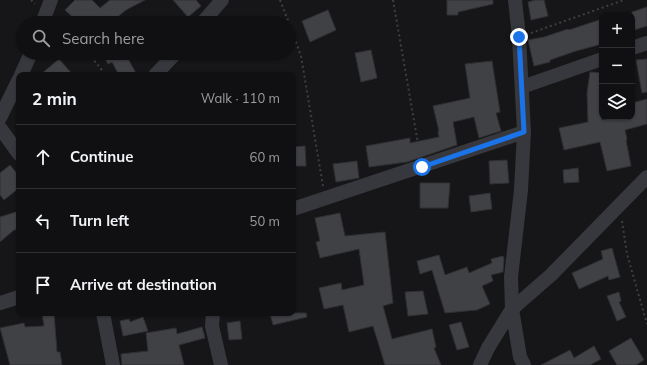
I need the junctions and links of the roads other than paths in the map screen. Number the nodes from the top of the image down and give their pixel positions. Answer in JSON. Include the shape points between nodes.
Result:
{"nodes":[{"id":1,"x":51,"y":0,"type":"edge"},
{"id":2,"x":222,"y":0,"type":"edge"},
{"id":3,"x":515,"y":0,"type":"edge"},
{"id":4,"x":45,"y":16,"type":"edge"},
{"id":5,"x":208,"y":16,"type":"edge"},
{"id":6,"x":647,"y":43,"type":"edge"},
{"id":7,"x":635,"y":47,"type":"edge"},
{"id":8,"x":28,"y":60,"type":"edge"},
{"id":9,"x":169,"y":60,"type":"edge"},
{"id":10,"x":599,"y":60,"type":"edge"},
{"id":11,"x":22,"y":72,"type":"edge"},
{"id":12,"x":158,"y":72,"type":"edge"},
{"id":13,"x":16,"y":85,"type":"edge"},
{"id":14,"x":522,"y":87,"type":"junction"},
{"id":15,"x":0,"y":118,"type":"edge"},
{"id":16,"x":0,"y":128,"type":"edge"},
{"id":17,"x":524,"y":132,"type":"junction"},
{"id":18,"x":16,"y":150,"type":"edge"},
{"id":19,"x":647,"y":177,"type":"edge"},
{"id":20,"x":296,"y":208,"type":"edge"},
{"id":21,"x":16,"y":298,"type":"edge"},
{"id":22,"x":0,"y":303,"type":"edge"},
{"id":23,"x":512,"y":309,"type":"junction"},
{"id":24,"x":105,"y":316,"type":"edge"},
{"id":25,"x":213,"y":316,"type":"edge"},
{"id":26,"x":113,"y":365,"type":"edge"},
{"id":27,"x":221,"y":365,"type":"edge"},
{"id":28,"x":480,"y":365,"type":"edge"},
{"id":29,"x":524,"y":365,"type":"edge"}],
"edges":[{"from":1,"to":4,"type":"street"},
{"from":2,"to":5,"type":"street"},
{"from":3,"to":14,"type":"street"},
{"from":6,"to":7,"type":"street"},
{"from":8,"to":11,"type":"street"},
{"from":9,"to":12,"type":"street"},
{"from":10,"to":14,"type":"street"},
{"from":13,"to":15,"type":"street"},
{"from":14,"to":17,"type":"street"},
{"from":16,"to":18,"type":"street"},
{"from":17,"to":20,"type":"street"},
{"from":17,"to":23,"type":"street","via":[[521,190],[511,277]]},
{"from":19,"to":23,"type":"street","via":[[552,275]]},
{"from":21,"to":22,"type":"street"},
{"from":23,"to":28,"type":"street"},
{"from":23,"to":29,"type":"street","via":[[520,357]]},
{"from":24,"to":26,"type":"street"},
{"from":25,"to":27,"type":"street","via":[[212,326]]}]}
